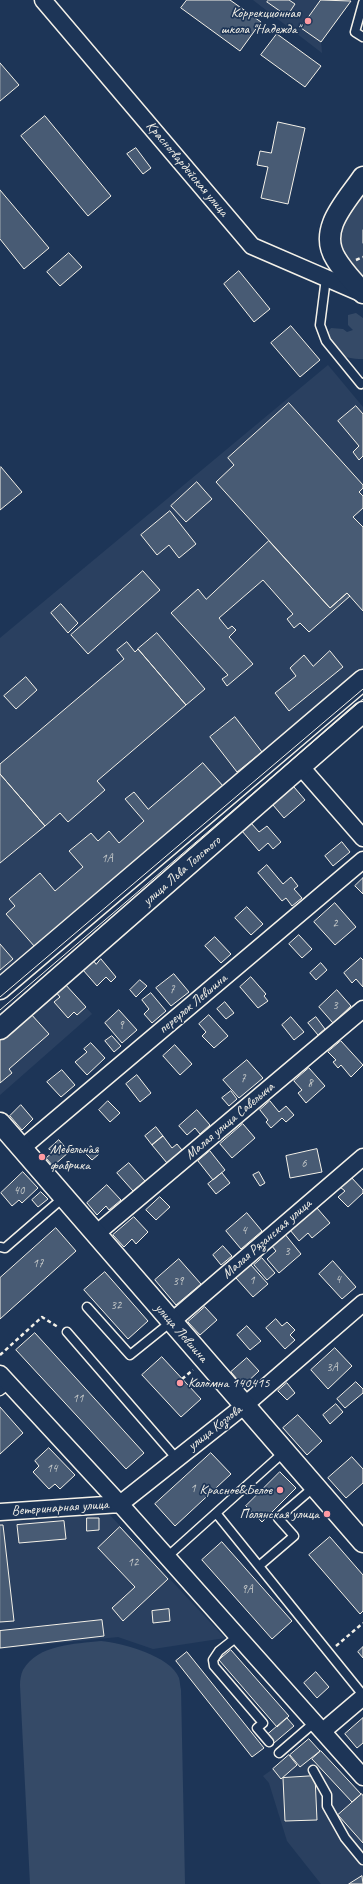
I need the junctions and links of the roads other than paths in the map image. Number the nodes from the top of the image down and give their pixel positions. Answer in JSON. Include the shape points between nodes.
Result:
{"nodes":[{"id":1,"x":43,"y":0,"type":"edge"},
{"id":2,"x":363,"y":3,"type":"edge"},
{"id":3,"x":363,"y":37,"type":"edge"},
{"id":4,"x":363,"y":177,"type":"edge"},
{"id":5,"x":326,"y":278,"type":"junction"},
{"id":6,"x":363,"y":294,"type":"edge"},
{"id":7,"x":363,"y":383,"type":"edge"},
{"id":8,"x":363,"y":680,"type":"edge"},
{"id":9,"x":363,"y":712,"type":"edge"},
{"id":10,"x":301,"y":767,"type":"junction"},
{"id":11,"x":363,"y":838,"type":"edge"},
{"id":12,"x":363,"y":860,"type":"edge"},
{"id":13,"x":0,"y":989,"type":"edge"},
{"id":14,"x":363,"y":1009,"type":"edge"},
{"id":15,"x":0,"y":1029,"type":"edge"},
{"id":16,"x":0,"y":1123,"type":"edge"},
{"id":17,"x":22,"y":1148,"type":"junction"},
{"id":18,"x":363,"y":1157,"type":"edge"},
{"id":19,"x":64,"y":1197,"type":"junction"},
{"id":20,"x":96,"y":1233,"type":"junction"},
{"id":21,"x":0,"y":1247,"type":"edge"},
{"id":22,"x":363,"y":1303,"type":"edge"},
{"id":23,"x":87,"y":1307,"type":"dead end"},
{"id":24,"x":171,"y":1322,"type":"junction"},
{"id":25,"x":66,"y":1332,"type":"road end"},
{"id":26,"x":3,"y":1383,"type":"edge"},
{"id":27,"x":244,"y":1405,"type":"junction"},
{"id":28,"x":285,"y":1451,"type":"junction"},
{"id":29,"x":177,"y":1459,"type":"junction"},
{"id":30,"x":315,"y":1486,"type":"junction"},
{"id":31,"x":120,"y":1504,"type":"junction"},
{"id":32,"x":0,"y":1512,"type":"edge"},
{"id":33,"x":216,"y":1513,"type":"junction"},
{"id":34,"x":363,"y":1542,"type":"edge"},
{"id":35,"x":167,"y":1557,"type":"junction"},
{"id":36,"x":259,"y":1566,"type":"junction"},
{"id":37,"x":238,"y":1636,"type":"junction"},
{"id":38,"x":363,"y":1696,"type":"edge"},
{"id":39,"x":319,"y":1727,"type":"junction"},
{"id":40,"x":269,"y":1742,"type":"dead end"},
{"id":41,"x":279,"y":1753,"type":"dead end"},
{"id":42,"x":314,"y":1770,"type":"dead end"},
{"id":43,"x":363,"y":1777,"type":"edge"},
{"id":44,"x":363,"y":1860,"type":"edge"}],
"edges":[{"from":1,"to":5,"type":"street","name":"Красногвардейская улица","via":[[252,246]]},
{"from":2,"to":3,"type":"lane","via":[[355,32]]},
{"from":4,"to":6,"type":"street","via":[[333,221],[330,244],[335,258]]},
{"from":5,"to":6,"type":"street","name":"Красногвардейская улица"},
{"from":5,"to":7,"type":"lane","via":[[320,325],[326,341],[361,384]]},
{"from":8,"to":13,"type":"street","name":"улица Льва Толстого"},
{"from":9,"to":10,"type":"street","name":"улица Льва Толстого"},
{"from":10,"to":11,"type":"street"},
{"from":10,"to":15,"type":"street","name":"улица Льва Толстого"},
{"from":12,"to":17,"type":"street","name":"переулок Левшина"},
{"from":14,"to":20,"type":"street","name":"Малая улица Савельича"},
{"from":16,"to":17,"type":"street","name":"улица Левшина"},
{"from":17,"to":19,"type":"street","name":"улица Левшина"},
{"from":18,"to":24,"type":"street","name":"Малая Рязанская улица"},
{"from":19,"to":20,"type":"street","name":"улица Левшина"},
{"from":19,"to":21,"type":"lane","via":[[5,1248]]},
{"from":20,"to":24,"type":"street","name":"улица Левшина"},
{"from":22,"to":27,"type":"street","name":"улица Козлова"},
{"from":23,"to":24,"type":"lane","via":[[130,1355]]},
{"from":24,"to":27,"type":"street","name":"улица Левшина"},
{"from":25,"to":29,"type":"lane"},
{"from":26,"to":31,"type":"street"},
{"from":27,"to":28,"type":"street","name":"улица Левшина"},
{"from":27,"to":29,"type":"street","name":"улица Козлова"},
{"from":28,"to":30,"type":"street","name":"улица Левшина"},
{"from":28,"to":33,"type":"lane"},
{"from":29,"to":31,"type":"street","name":"улица Козлова"},
{"from":30,"to":34,"type":"street","name":"улица Левшина"},
{"from":30,"to":36,"type":"lane","via":[[278,1518],[294,1536]]},
{"from":31,"to":32,"type":"street","name":"Ветеринарная улица"},
{"from":31,"to":35,"type":"street"},
{"from":33,"to":35,"type":"lane"},
{"from":33,"to":36,"type":"lane"},
{"from":35,"to":37,"type":"street"},
{"from":36,"to":38,"type":"lane"},
{"from":37,"to":39,"type":"street"},
{"from":37,"to":40,"type":"lane","via":[[219,1651],[213,1660],[214,1666],[263,1723],[257,1728]]},
{"from":38,"to":39,"type":"street"},
{"from":39,"to":41,"type":"lane"},
{"from":39,"to":43,"type":"street"},
{"from":42,"to":44,"type":"lane","via":[[327,1795],[327,1806],[345,1838]]}]}
